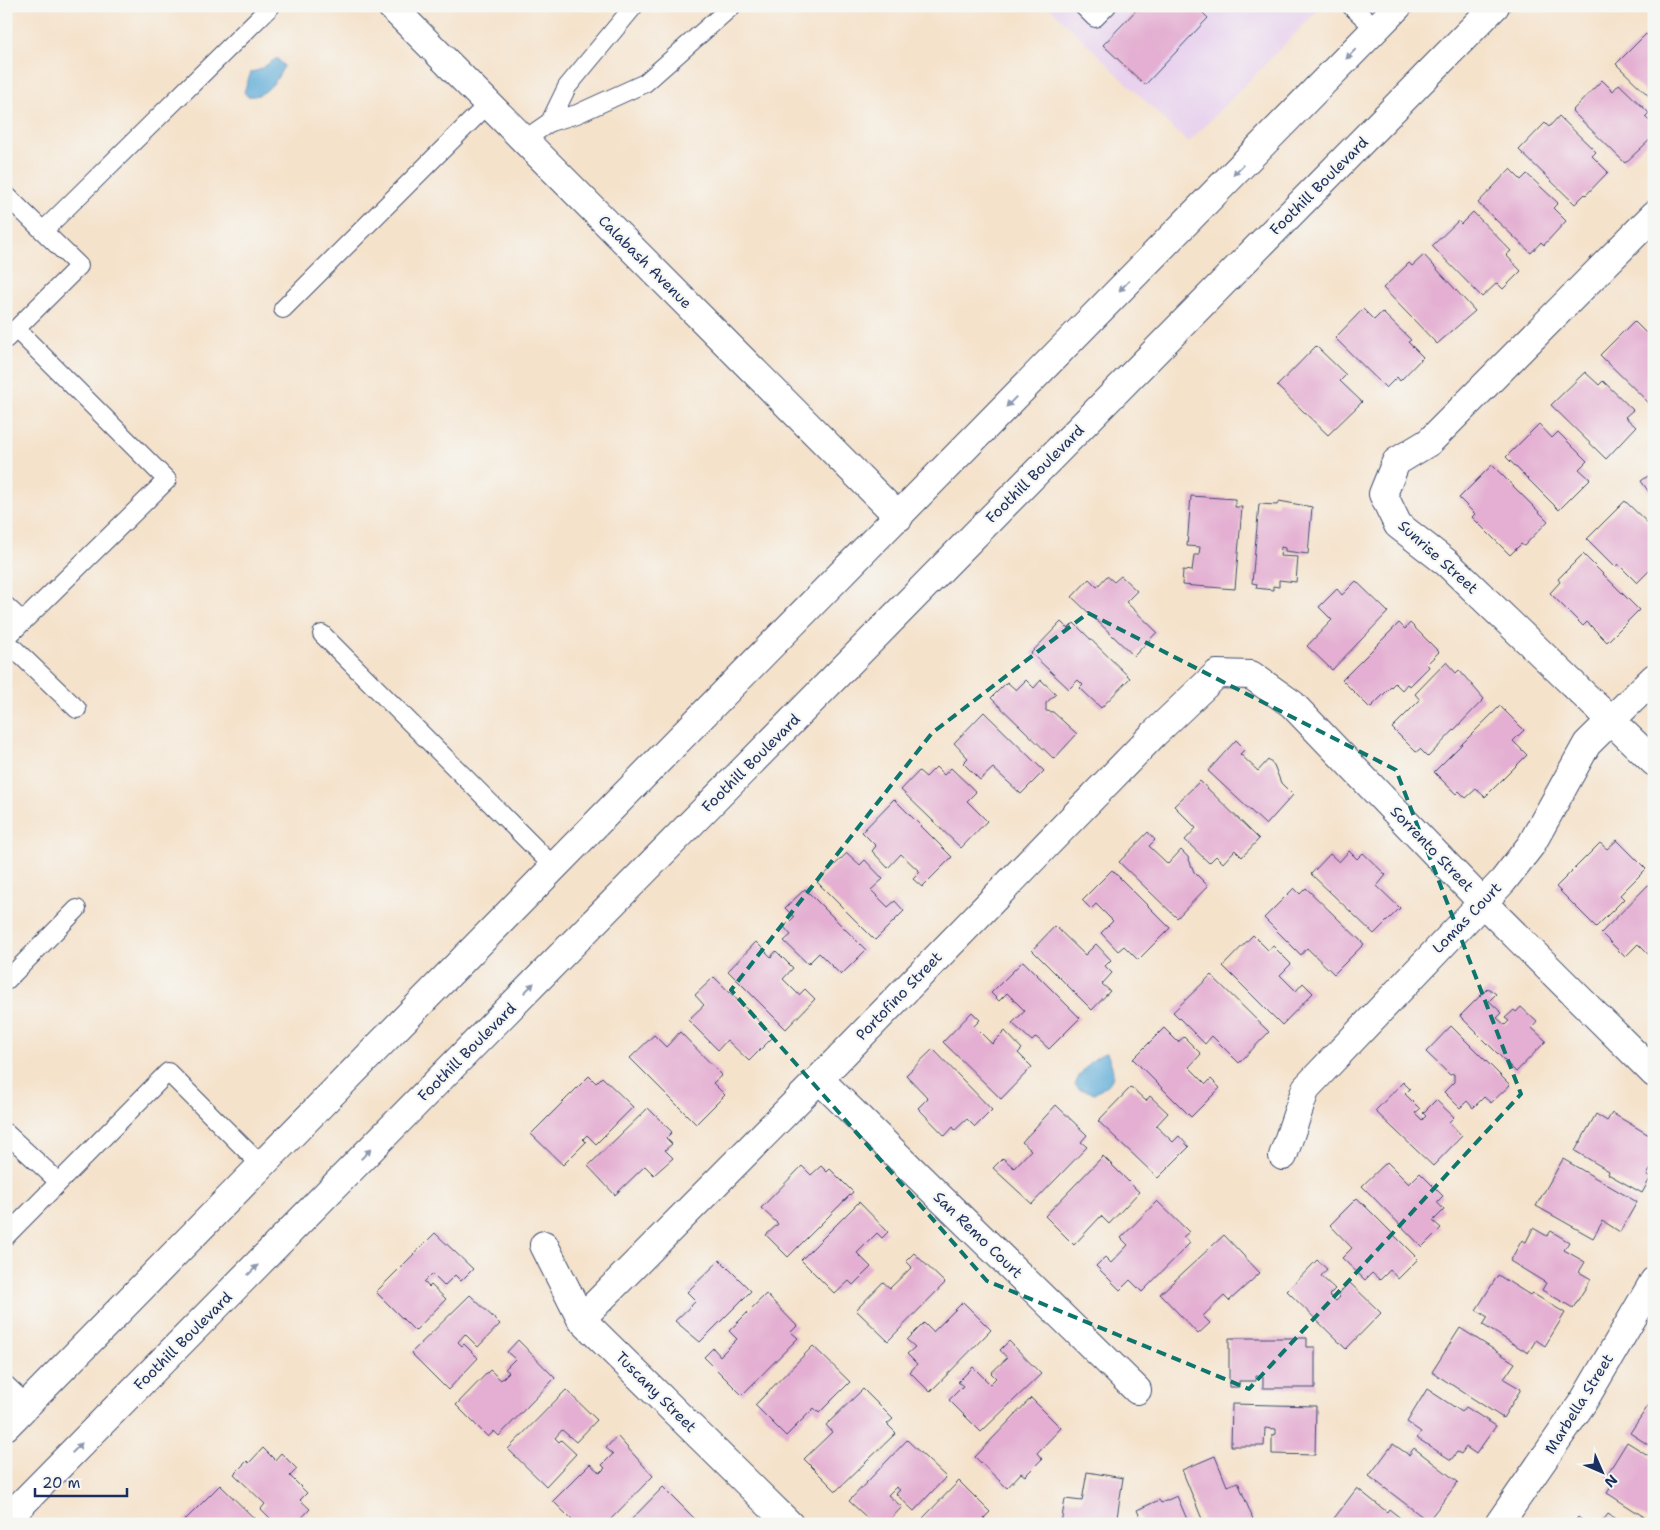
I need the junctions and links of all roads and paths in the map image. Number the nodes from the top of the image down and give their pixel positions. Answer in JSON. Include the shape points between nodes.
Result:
{"nodes":[{"id":1,"x":271,"y":6,"type":"edge"},
{"id":2,"x":391,"y":6,"type":"edge"},
{"id":3,"x":634,"y":6,"type":"edge"},
{"id":4,"x":732,"y":6,"type":"edge"},
{"id":5,"x":1083,"y":6,"type":"edge"},
{"id":6,"x":1107,"y":6,"type":"edge"},
{"id":7,"x":1351,"y":6,"type":"edge"},
{"id":8,"x":1398,"y":6,"type":"edge"},
{"id":9,"x":1495,"y":6,"type":"edge"},
{"id":10,"x":1376,"y":29,"type":"junction"},
{"id":11,"x":488,"y":104,"type":"junction"},
{"id":12,"x":550,"y":122,"type":"junction"},
{"id":13,"x":524,"y":140,"type":"junction"},
{"id":14,"x":6,"y":195,"type":"edge"},
{"id":15,"x":1654,"y":215,"type":"edge"},
{"id":16,"x":43,"y":231,"type":"junction"},
{"id":17,"x":283,"y":309,"type":"dead end"},
{"id":18,"x":11,"y":334,"type":"edge"},
{"id":19,"x":899,"y":517,"type":"junction"},
{"id":20,"x":6,"y":606,"type":"edge"},
{"id":21,"x":23,"y":622,"type":"junction"},
{"id":22,"x":322,"y":634,"type":"dead end"},
{"id":23,"x":6,"y":640,"type":"edge"},
{"id":24,"x":1217,"y":674,"type":"joint"},
{"id":25,"x":1654,"y":678,"type":"edge"},
{"id":26,"x":77,"y":709,"type":"dead end"},
{"id":27,"x":1612,"y":720,"type":"junction"},
{"id":28,"x":1654,"y":762,"type":"edge"},
{"id":29,"x":554,"y":867,"type":"junction"},
{"id":30,"x":1483,"y":903,"type":"junction"},
{"id":31,"x":77,"y":910,"type":"dead end"},
{"id":32,"x":6,"y":980,"type":"edge"},
{"id":33,"x":1654,"y":1073,"type":"edge"},
{"id":34,"x":819,"y":1079,"type":"junction"},
{"id":35,"x":6,"y":1133,"type":"edge"},
{"id":36,"x":1283,"y":1156,"type":"dead end"},
{"id":37,"x":262,"y":1166,"type":"junction"},
{"id":38,"x":59,"y":1182,"type":"junction"},
{"id":39,"x":6,"y":1236,"type":"edge"},
{"id":40,"x":544,"y":1245,"type":"dead end"},
{"id":41,"x":1654,"y":1281,"type":"edge"},
{"id":42,"x":582,"y":1319,"type":"junction"},
{"id":43,"x":6,"y":1386,"type":"edge"},
{"id":44,"x":1138,"y":1390,"type":"dead end"},
{"id":45,"x":27,"y":1405,"type":"junction"},
{"id":46,"x":6,"y":1426,"type":"edge"},
{"id":47,"x":6,"y":1520,"type":"edge"},
{"id":48,"x":788,"y":1524,"type":"edge"},
{"id":49,"x":1499,"y":1524,"type":"edge"}],
"edges":[{"from":1,"to":16,"type":"lane"},
{"from":2,"to":11,"type":"street","name":"Calabash Avenue"},
{"from":3,"to":12,"type":"lane","via":[[568,87]]},
{"from":4,"to":12,"type":"lane","via":[[645,83],[577,114]]},
{"from":5,"to":6,"type":"lane","via":[[1095,18]]},
{"from":7,"to":10,"type":"lane"},
{"from":8,"to":10,"type":"street"},
{"from":47,"to":9,"type":"street","name":"Foothill Boulevard","one_way":true},
{"from":10,"to":19,"type":"street","one_way":true},
{"from":11,"to":13,"type":"street","name":"Calabash Avenue"},
{"from":11,"to":17,"type":"lane"},
{"from":12,"to":13,"type":"lane"},
{"from":13,"to":19,"type":"street","name":"Calabash Avenue"},
{"from":14,"to":16,"type":"lane"},
{"from":15,"to":27,"type":"street","name":"Sunrise Street","via":[[1429,442],[1396,462],[1383,494],[1398,525],[1447,563]]},
{"from":16,"to":18,"type":"lane","via":[[79,266]]},
{"from":18,"to":21,"type":"lane","via":[[167,480]]},
{"from":19,"to":29,"type":"street"},
{"from":20,"to":21,"type":"lane"},
{"from":21,"to":23,"type":"lane"},
{"from":22,"to":29,"type":"lane"},
{"from":23,"to":26,"type":"lane"},
{"from":24,"to":30,"type":"street","name":"Sorrento Street","via":[[1251,675],[1292,704]]},
{"from":24,"to":34,"type":"street","name":"Portofino Street","via":[[1154,734]]},
{"from":25,"to":27,"type":"street","name":"Lomas Court"},
{"from":27,"to":28,"type":"street","name":"Sunrise Street"},
{"from":27,"to":30,"type":"street","name":"Lomas Court","via":[[1587,744],[1531,845]]},
{"from":29,"to":37,"type":"street"},
{"from":30,"to":33,"type":"street","name":"Sorrento Street"},
{"from":30,"to":36,"type":"street","name":"Lomas Court","via":[[1306,1088]]},
{"from":31,"to":32,"type":"lane"},
{"from":34,"to":42,"type":"street","name":"Portofino Street"},
{"from":34,"to":44,"type":"street","name":"San Remo Court"},
{"from":35,"to":38,"type":"lane"},
{"from":37,"to":38,"type":"lane","via":[[168,1072]]},
{"from":37,"to":45,"type":"street"},
{"from":38,"to":39,"type":"lane"},
{"from":40,"to":42,"type":"street","name":"Tuscany Street"},
{"from":41,"to":49,"type":"street","name":"Marbella Street","via":[[1583,1402]]},
{"from":42,"to":48,"type":"street","name":"Tuscany Street"},
{"from":43,"to":45,"type":"lane"},
{"from":45,"to":46,"type":"street"}]}
